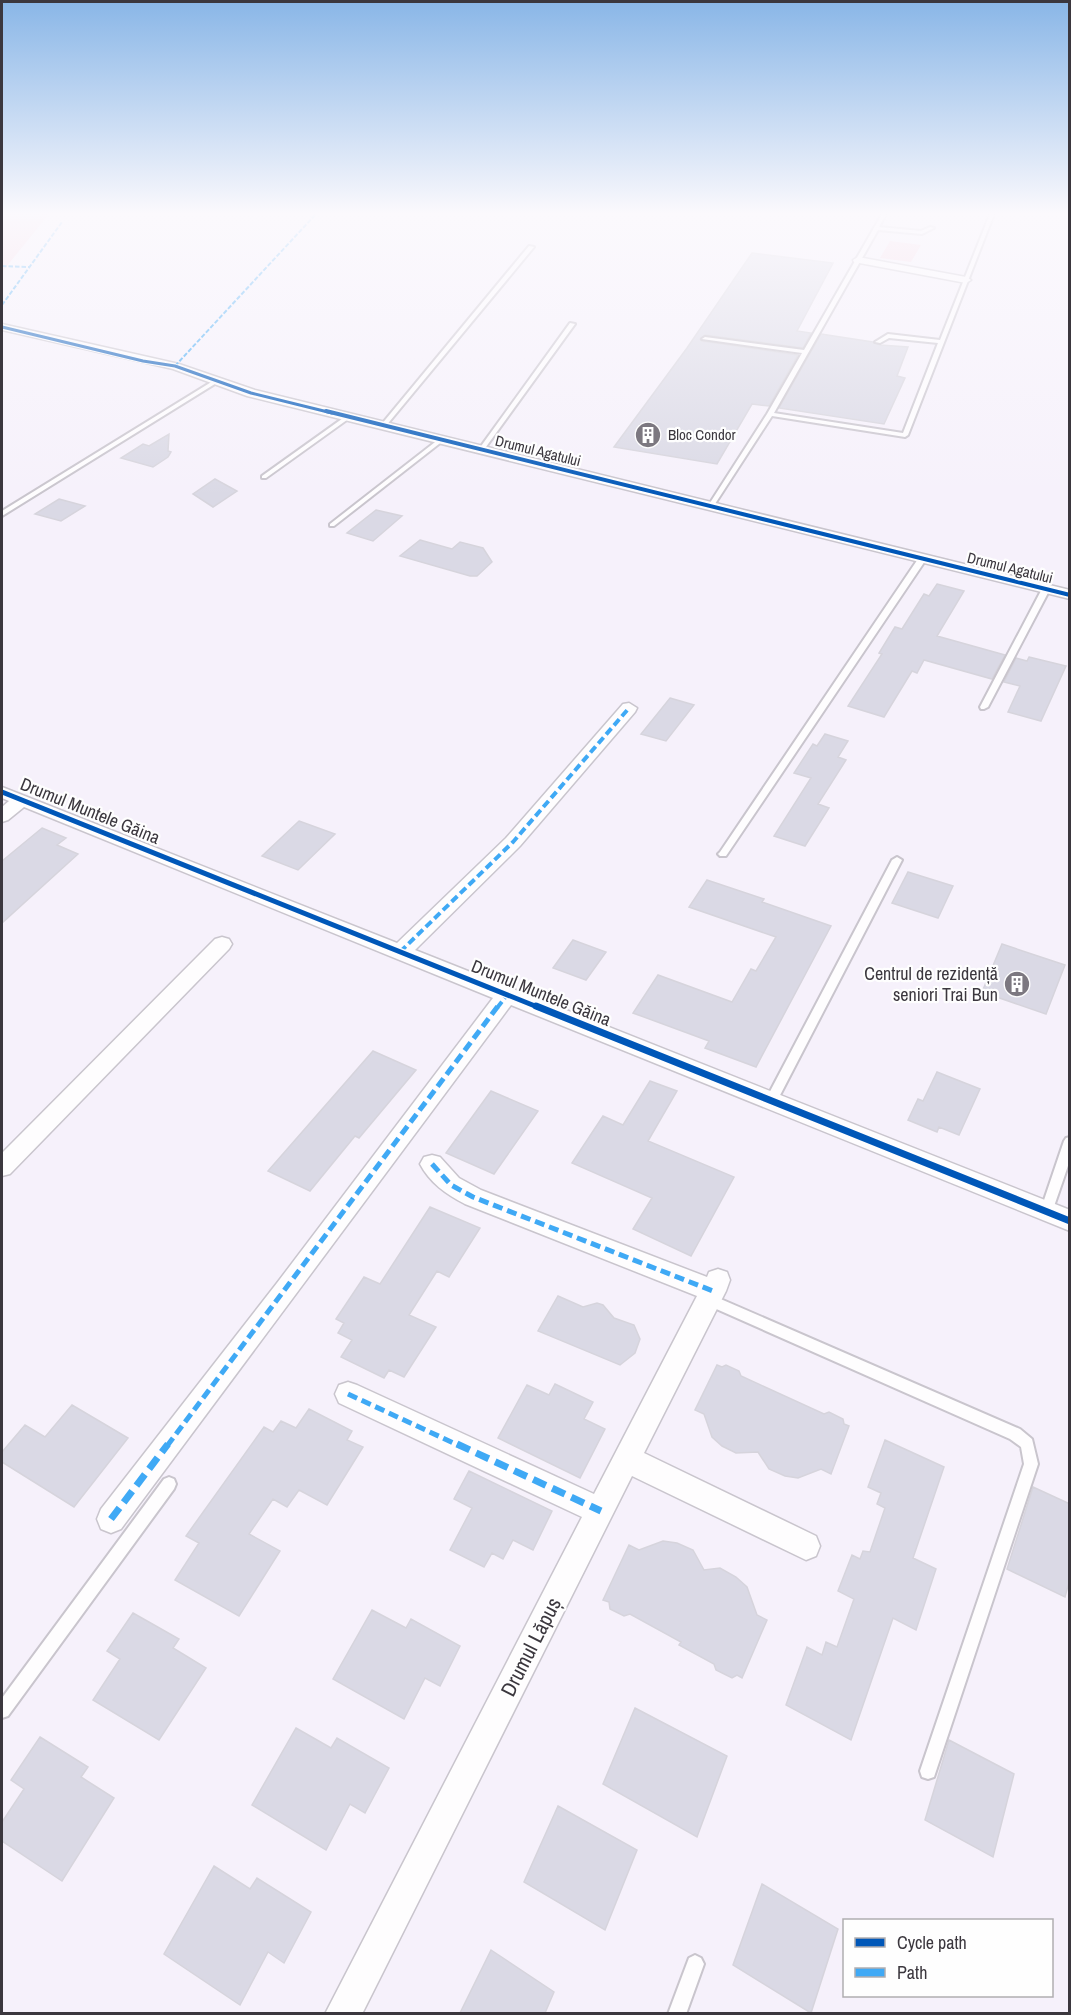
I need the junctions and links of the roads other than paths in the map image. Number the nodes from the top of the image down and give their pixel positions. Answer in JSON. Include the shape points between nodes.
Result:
{"nodes":[{"id":1,"x":481,"y":308,"type":"edge"},
{"id":2,"x":831,"y":308,"type":"edge"},
{"id":3,"x":955,"y":308,"type":"edge"},
{"id":4,"x":572,"y":324,"type":"dead end"},
{"id":5,"x":2,"y":327,"type":"edge"},
{"id":6,"x":705,"y":339,"type":"dead end"},
{"id":7,"x":878,"y":342,"type":"dead end"},
{"id":8,"x":942,"y":342,"type":"junction"},
{"id":9,"x":806,"y":352,"type":"junction"},
{"id":10,"x":215,"y":382,"type":"junction"},
{"id":11,"x":770,"y":414,"type":"junction"},
{"id":12,"x":348,"y":417,"type":"junction"},
{"id":13,"x":383,"y":426,"type":"junction"},
{"id":14,"x":441,"y":440,"type":"junction"},
{"id":15,"x":481,"y":450,"type":"junction"},
{"id":16,"x":264,"y":477,"type":"dead end"},
{"id":17,"x":711,"y":506,"type":"junction"},
{"id":18,"x":2,"y":514,"type":"edge"},
{"id":19,"x":332,"y":525,"type":"dead end"},
{"id":20,"x":923,"y":558,"type":"junction"},
{"id":21,"x":1070,"y":575,"type":"edge"},
{"id":22,"x":1046,"y":589,"type":"junction"},
{"id":23,"x":1068,"y":595,"type":"edge"},
{"id":24,"x":984,"y":707,"type":"dead end"},
{"id":25,"x":629,"y":708,"type":"dead end"},
{"id":26,"x":2,"y":792,"type":"edge"},
{"id":27,"x":22,"y":800,"type":"junction"},
{"id":28,"x":2,"y":816,"type":"edge"},
{"id":29,"x":723,"y":854,"type":"dead end"},
{"id":30,"x":897,"y":860,"type":"dead end"},
{"id":31,"x":222,"y":944,"type":"dead end"},
{"id":32,"x":400,"y":952,"type":"junction"},
{"id":33,"x":507,"y":995,"type":"junction"},
{"id":34,"x":771,"y":1101,"type":"junction"},
{"id":35,"x":1070,"y":1141,"type":"edge"},
{"id":36,"x":432,"y":1164,"type":"dead end"},
{"id":37,"x":2,"y":1167,"type":"edge"},
{"id":38,"x":1046,"y":1212,"type":"junction"},
{"id":39,"x":1070,"y":1221,"type":"edge"},
{"id":40,"x":713,"y":1291,"type":"junction"},
{"id":41,"x":348,"y":1394,"type":"dead end"},
{"id":42,"x":627,"y":1459,"type":"junction"},
{"id":43,"x":169,"y":1484,"type":"dead end"},
{"id":44,"x":601,"y":1511,"type":"junction"},
{"id":45,"x":111,"y":1519,"type":"dead end"},
{"id":46,"x":806,"y":1546,"type":"dead end"},
{"id":47,"x":2,"y":1710,"type":"edge"},
{"id":48,"x":928,"y":1771,"type":"dead end"},
{"id":49,"x":695,"y":1964,"type":"dead end"},
{"id":50,"x":343,"y":2013,"type":"edge"},
{"id":51,"x":677,"y":2013,"type":"edge"}],
"edges":[{"from":1,"to":13,"type":"lane"},
{"from":2,"to":9,"type":"lane"},
{"from":3,"to":8,"type":"lane"},
{"from":4,"to":15,"type":"lane"},
{"from":5,"to":10,"type":"street","name":"Drumul Agatului","via":[[175,366]]},
{"from":6,"to":9,"type":"lane"},
{"from":7,"to":8,"type":"lane","via":[[888,336]]},
{"from":8,"to":11,"type":"lane","via":[[905,435]]},
{"from":9,"to":11,"type":"lane"},
{"from":10,"to":12,"type":"street","name":"Drumul Agatului"},
{"from":10,"to":18,"type":"lane"},
{"from":11,"to":17,"type":"lane"},
{"from":12,"to":13,"type":"street","name":"Drumul Agatului"},
{"from":12,"to":16,"type":"lane"},
{"from":13,"to":14,"type":"street","name":"Drumul Agatului"},
{"from":14,"to":15,"type":"street","name":"Drumul Agatului"},
{"from":14,"to":19,"type":"lane"},
{"from":15,"to":17,"type":"street","name":"Drumul Agatului"},
{"from":17,"to":20,"type":"street","name":"Drumul Agatului"},
{"from":20,"to":22,"type":"street","name":"Drumul Agatului"},
{"from":20,"to":29,"type":"lane"},
{"from":21,"to":23,"type":"street"},
{"from":22,"to":23,"type":"street","name":"Drumul Agatului"},
{"from":22,"to":24,"type":"lane"},
{"from":25,"to":32,"type":"street","via":[[513,842]]},
{"from":26,"to":27,"type":"street","name":"Drumul Muntele Găina"},
{"from":27,"to":28,"type":"street"},
{"from":27,"to":32,"type":"street","name":"Drumul Muntele Găina"},
{"from":30,"to":34,"type":"lane"},
{"from":31,"to":37,"type":"street"},
{"from":32,"to":33,"type":"street","name":"Drumul Muntele Găina"},
{"from":33,"to":34,"type":"street","name":"Drumul Muntele Găina"},
{"from":33,"to":45,"type":"street"},
{"from":34,"to":38,"type":"street","name":"Drumul Muntele Găina"},
{"from":35,"to":38,"type":"lane"},
{"from":36,"to":40,"type":"street","via":[[451,1185],[473,1197]]},
{"from":38,"to":39,"type":"street","name":"Drumul Muntele Găina"},
{"from":40,"to":42,"type":"street","name":"Drumul Lăpuș"},
{"from":40,"to":48,"type":"lane","via":[[1015,1434],[1027,1444],[1031,1464]]},
{"from":41,"to":44,"type":"street"},
{"from":42,"to":44,"type":"street","name":"Drumul Lăpuș"},
{"from":42,"to":46,"type":"street"},
{"from":43,"to":47,"type":"lane"},
{"from":44,"to":50,"type":"street","name":"Drumul Lăpuș"},
{"from":49,"to":51,"type":"lane"}]}
